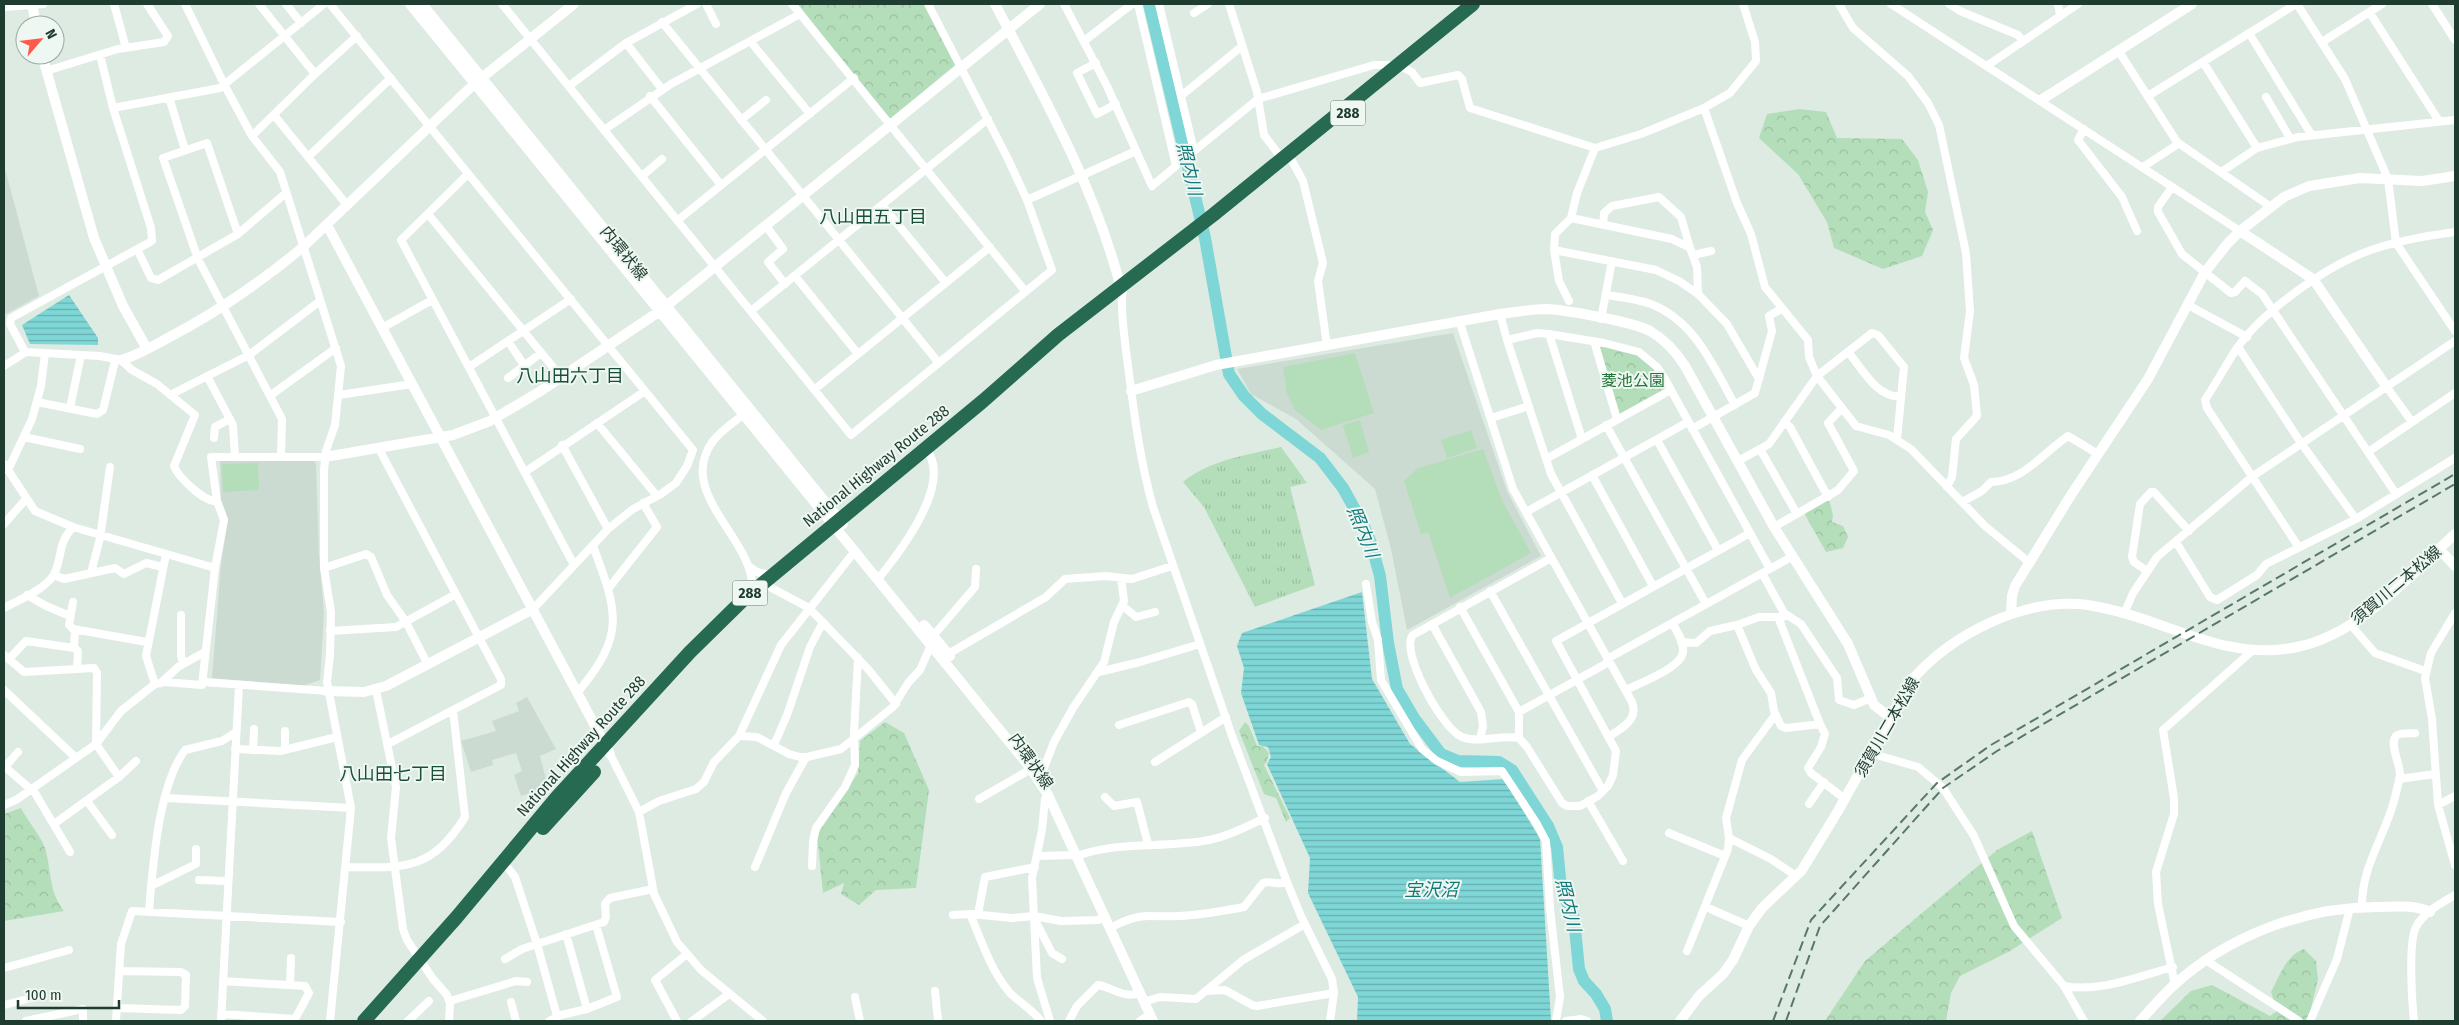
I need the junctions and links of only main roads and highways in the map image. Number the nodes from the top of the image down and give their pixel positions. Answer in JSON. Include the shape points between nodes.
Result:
{"nodes":[{"id":1,"x":1473,"y":4,"type":"edge"},
{"id":2,"x":1479,"y":4,"type":"edge"},
{"id":3,"x":1401,"y":66,"type":"junction"},
{"id":4,"x":769,"y":580,"type":"junction"},
{"id":5,"x":608,"y":750,"type":"junction"},
{"id":6,"x":364,"y":1021,"type":"edge"},
{"id":7,"x":372,"y":1021,"type":"edge"}],
"edges":[{"from":1,"to":3,"type":"highway","name":"National Highway Route 288","number":"288"},
{"from":2,"to":3,"type":"highway","name":"National Highway Route 288","number":"288"},
{"from":3,"to":4,"type":"highway","name":"National Highway Route 288","number":"288","via":[[1121,289]]},
{"from":4,"to":5,"type":"highway","name":"National Highway Route 288","number":"288"},
{"from":4,"to":5,"type":"highway","name":"National Highway Route 288","number":"288","via":[[752,591],[690,652]]},
{"from":5,"to":6,"type":"highway","name":"National Highway Route 288","number":"288","via":[[557,797]]},
{"from":5,"to":7,"type":"highway","name":"National Highway Route 288","number":"288"}]}
